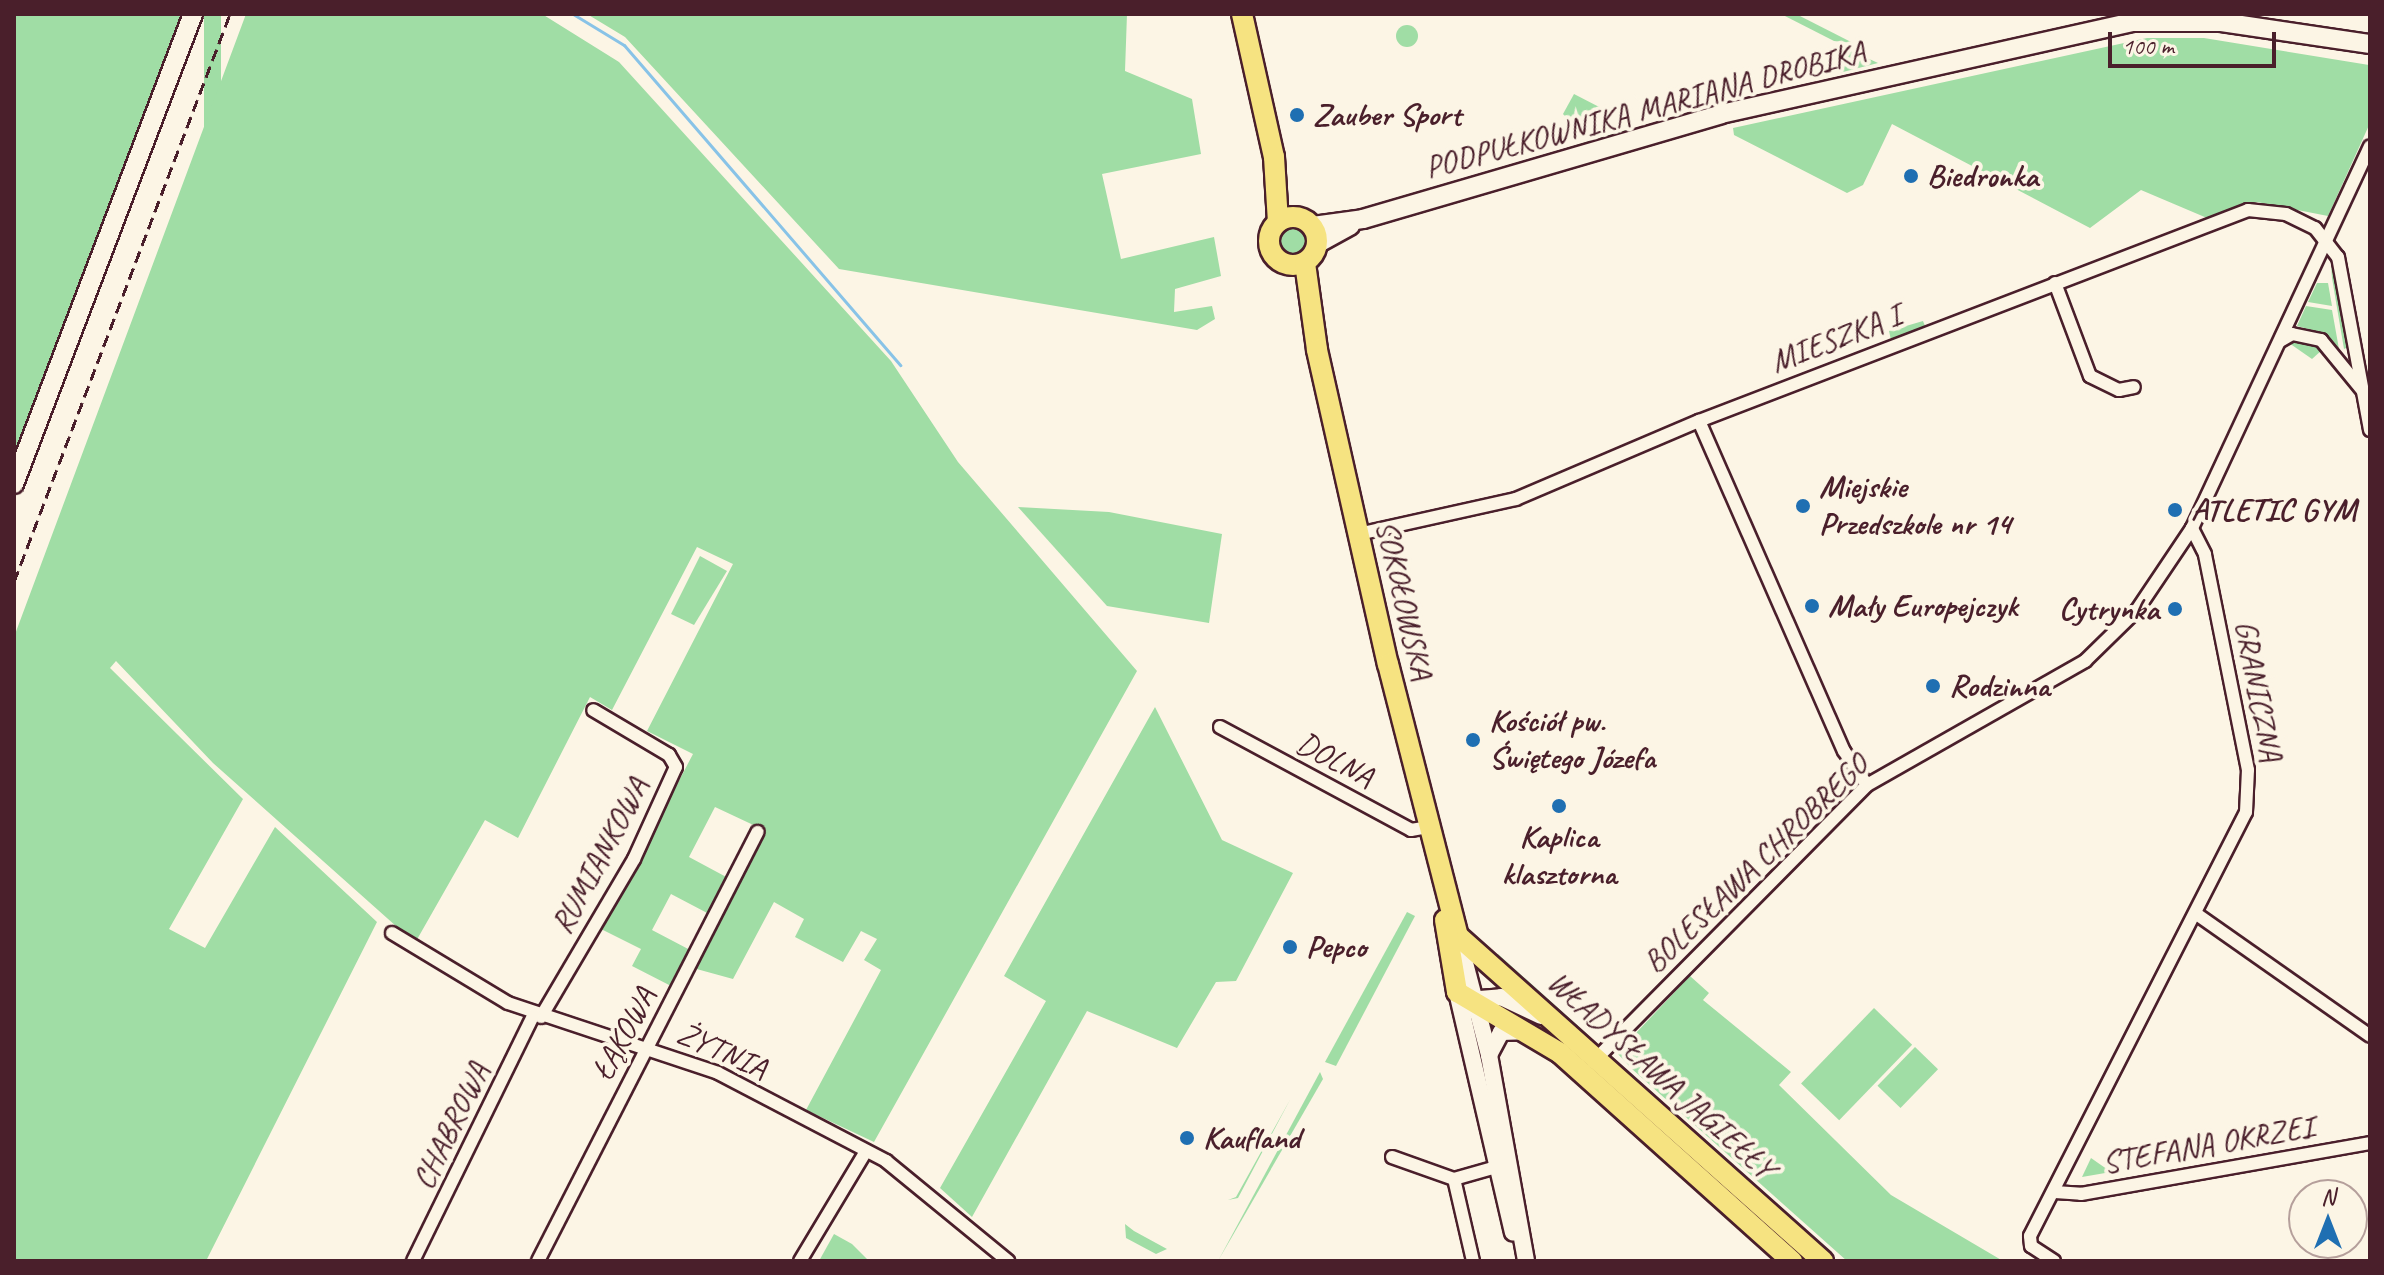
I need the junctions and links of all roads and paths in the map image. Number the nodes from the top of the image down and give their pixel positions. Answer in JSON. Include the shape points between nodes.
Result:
{"nodes":[{"id":1,"x":193,"y":14,"type":"edge"},
{"id":2,"x":1242,"y":14,"type":"edge"},
{"id":3,"x":2370,"y":44,"type":"edge"},
{"id":4,"x":2368,"y":156,"type":"edge"},
{"id":5,"x":1301,"y":227,"type":"junction"},
{"id":6,"x":2327,"y":240,"type":"junction"},
{"id":7,"x":1297,"y":264,"type":"junction"},
{"id":8,"x":2055,"y":283,"type":"junction"},
{"id":9,"x":2280,"y":341,"type":"junction"},
{"id":10,"x":2134,"y":387,"type":"dead end"},
{"id":11,"x":2367,"y":395,"type":"edge"},
{"id":12,"x":1699,"y":421,"type":"junction"},
{"id":13,"x":2370,"y":430,"type":"edge"},
{"id":14,"x":14,"y":484,"type":"edge"},
{"id":15,"x":2192,"y":528,"type":"junction"},
{"id":16,"x":1358,"y":534,"type":"junction"},
{"id":17,"x":593,"y":710,"type":"dead end"},
{"id":18,"x":1220,"y":727,"type":"dead end"},
{"id":19,"x":1867,"y":785,"type":"junction"},
{"id":20,"x":1428,"y":827,"type":"junction"},
{"id":21,"x":758,"y":832,"type":"dead end"},
{"id":22,"x":1443,"y":888,"type":"junction"},
{"id":23,"x":2198,"y":915,"type":"junction"},
{"id":24,"x":392,"y":933,"type":"dead end"},
{"id":25,"x":1458,"y":936,"type":"junction"},
{"id":26,"x":1465,"y":1006,"type":"junction"},
{"id":27,"x":538,"y":1015,"type":"junction"},
{"id":28,"x":1564,"y":1028,"type":"junction"},
{"id":29,"x":1526,"y":1031,"type":"junction"},
{"id":30,"x":2370,"y":1036,"type":"edge"},
{"id":31,"x":646,"y":1047,"type":"junction"},
{"id":32,"x":1489,"y":1055,"type":"junction"},
{"id":33,"x":1590,"y":1066,"type":"junction"},
{"id":34,"x":2370,"y":1143,"type":"edge"},
{"id":35,"x":866,"y":1151,"type":"junction"},
{"id":36,"x":1392,"y":1157,"type":"dead end"},
{"id":37,"x":1496,"y":1167,"type":"junction"},
{"id":38,"x":1454,"y":1179,"type":"junction"},
{"id":39,"x":2055,"y":1192,"type":"junction"},
{"id":40,"x":413,"y":1261,"type":"edge"},
{"id":41,"x":538,"y":1261,"type":"edge"},
{"id":42,"x":800,"y":1261,"type":"edge"},
{"id":43,"x":1008,"y":1261,"type":"edge"},
{"id":44,"x":1473,"y":1261,"type":"edge"},
{"id":45,"x":1524,"y":1261,"type":"edge"},
{"id":46,"x":1792,"y":1261,"type":"edge"},
{"id":47,"x":1823,"y":1261,"type":"edge"},
{"id":48,"x":2054,"y":1261,"type":"edge"}],
"edges":[{"from":1,"to":14,"type":"main road"},
{"from":2,"to":5,"type":"main road","via":[[1274,157]]},
{"from":3,"to":5,"type":"main road","name":"PODPUŁKOWNIKA MARIANA DROBIKA","via":[[2221,22],[2134,22],[1721,114],[1363,219]]},
{"from":4,"to":6,"type":"street"},
{"from":5,"to":7,"type":"main road"},
{"from":5,"to":7,"type":"main road","name":"SOKOŁOWSKA","via":[[1270,247]]},
{"from":6,"to":8,"type":"street","name":"MIESZKA I","via":[[2286,214],[2248,210]]},
{"from":6,"to":9,"type":"street"},
{"from":6,"to":11,"type":"street","via":[[2344,271]]},
{"from":7,"to":16,"type":"main road","name":"SOKOŁOWSKA"},
{"from":8,"to":10,"type":"street","via":[[2090,376],[2119,390]]},
{"from":8,"to":12,"type":"street","name":"MIESZKA I"},
{"from":9,"to":11,"type":"street","via":[[2292,334],[2321,340]]},
{"from":9,"to":15,"type":"street"},
{"from":11,"to":13,"type":"street"},
{"from":12,"to":16,"type":"street","name":"MIESZKA I","via":[[1516,499]]},
{"from":12,"to":19,"type":"street","via":[[1844,751]]},
{"from":15,"to":19,"type":"street","name":"BOLESŁAWA CHROBREGO","via":[[2107,644]]},
{"from":15,"to":23,"type":"street","name":"GRANICZNA","via":[[2205,554],[2249,794],[2239,833]]},
{"from":16,"to":20,"type":"main road","name":"SOKOŁOWSKA"},
{"from":17,"to":27,"type":"street","name":"RUMIANKOWA","via":[[669,755],[676,767],[634,859]]},
{"from":18,"to":20,"type":"street","name":"DOLNA","via":[[1411,830]]},
{"from":19,"to":33,"type":"street","name":"BOLESŁAWA CHROBREGO"},
{"from":20,"to":22,"type":"main road","name":"SOKOŁOWSKA"},
{"from":21,"to":31,"type":"street","name":"ŁĄKOWA"},
{"from":22,"to":25,"type":"main road","name":"SOKOŁOWSKA"},
{"from":22,"to":26,"type":"main road","name":"SOKOŁOWSKA"},
{"from":23,"to":30,"type":"street"},
{"from":23,"to":39,"type":"street","name":"GRANICZNA"},
{"from":24,"to":27,"type":"street","name":"ŻYTNIA"},
{"from":25,"to":26,"type":"street","name":"SOKOŁOWSKA"},
{"from":25,"to":28,"type":"main road","name":"WŁADYSŁAWA JAGIEŁŁY"},
{"from":26,"to":28,"type":"street","via":[[1501,997]]},
{"from":26,"to":29,"type":"main road","name":"WŁADYSŁAWA JAGIEŁŁY"},
{"from":26,"to":32,"type":"street","name":"SOKOŁOWSKA"},
{"from":26,"to":37,"type":"street","name":"SOKOŁOWSKA"},
{"from":27,"to":31,"type":"street","name":"ŻYTNIA"},
{"from":27,"to":40,"type":"street","name":"CHABROWA"},
{"from":28,"to":33,"type":"main road","name":"WŁADYSŁAWA JAGIEŁŁY"},
{"from":29,"to":32,"type":"street","name":"WŁADYSŁAWA JAGIEŁŁY","via":[[1501,1032]]},
{"from":29,"to":33,"type":"main road","name":"WŁADYSŁAWA JAGIEŁŁY"},
{"from":31,"to":35,"type":"street","name":"ŻYTNIA","via":[[718,1073]]},
{"from":31,"to":41,"type":"street","name":"ŁĄKOWA"},
{"from":32,"to":45,"type":"street","name":"SOKOŁOWSKA"},
{"from":33,"to":46,"type":"main road","name":"WŁADYSŁAWA JAGIEŁŁY"},
{"from":33,"to":47,"type":"main road","name":"WŁADYSŁAWA JAGIEŁŁY"},
{"from":34,"to":39,"type":"street","name":"STEFANA OKRZEI","via":[[2144,1183]]},
{"from":35,"to":42,"type":"street"},
{"from":35,"to":43,"type":"street","name":"ŻYTNIA","via":[[912,1178]]},
{"from":36,"to":38,"type":"street"},
{"from":37,"to":38,"type":"street"},
{"from":37,"to":45,"type":"street","name":"SOKOŁOWSKA"},
{"from":38,"to":44,"type":"street"},
{"from":39,"to":48,"type":"street","name":"GRANICZNA","via":[[2030,1236],[2031,1246]]}]}
